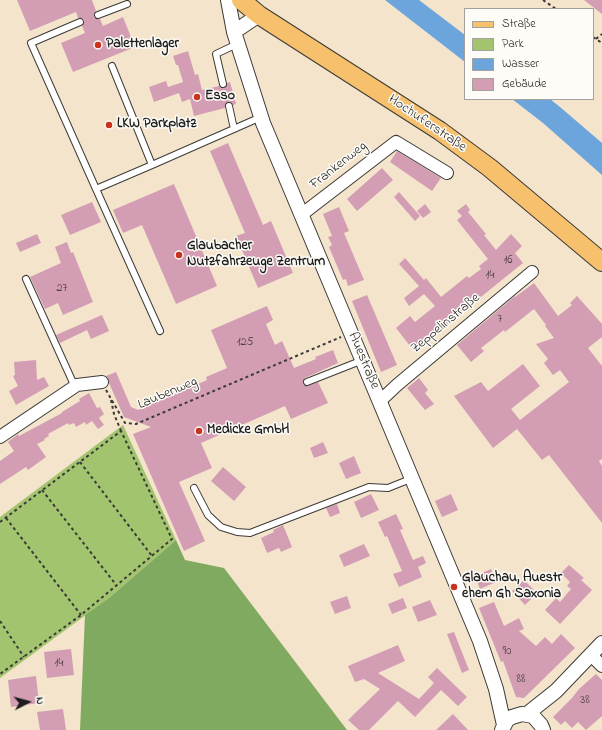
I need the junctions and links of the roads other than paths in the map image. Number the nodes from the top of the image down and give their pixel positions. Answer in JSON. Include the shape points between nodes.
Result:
{"nodes":[{"id":1,"x":228,"y":0,"type":"edge"},
{"id":2,"x":241,"y":0,"type":"edge"},
{"id":3,"x":127,"y":4,"type":"dead end"},
{"id":4,"x":98,"y":15,"type":"dead end"},
{"id":5,"x":259,"y":15,"type":"junction"},
{"id":6,"x":80,"y":22,"type":"dead end"},
{"id":7,"x":236,"y":38,"type":"junction"},
{"id":8,"x":112,"y":66,"type":"dead end"},
{"id":9,"x":223,"y":84,"type":"dead end"},
{"id":10,"x":228,"y":106,"type":"dead end"},
{"id":11,"x":261,"y":118,"type":"junction"},
{"id":12,"x":234,"y":129,"type":"junction"},
{"id":13,"x":152,"y":166,"type":"junction"},
{"id":14,"x":447,"y":173,"type":"dead end"},
{"id":15,"x":96,"y":189,"type":"junction"},
{"id":16,"x":301,"y":215,"type":"junction"},
{"id":17,"x":602,"y":262,"type":"edge"},
{"id":18,"x":532,"y":272,"type":"dead end"},
{"id":19,"x":26,"y":279,"type":"dead end"},
{"id":20,"x":160,"y":332,"type":"dead end"},
{"id":21,"x":362,"y":360,"type":"junction"},
{"id":22,"x":102,"y":382,"type":"road end"},
{"id":23,"x":307,"y":382,"type":"dead end"},
{"id":24,"x":75,"y":387,"type":"junction"},
{"id":25,"x":380,"y":401,"type":"junction"},
{"id":26,"x":0,"y":437,"type":"edge"},
{"id":27,"x":412,"y":478,"type":"junction"},
{"id":28,"x":194,"y":488,"type":"dead end"},
{"id":29,"x":602,"y":643,"type":"edge"},
{"id":30,"x":591,"y":655,"type":"junction"},
{"id":31,"x":602,"y":666,"type":"edge"},
{"id":32,"x":496,"y":689,"type":"junction"},
{"id":33,"x":556,"y":692,"type":"junction"},
{"id":34,"x":522,"y":714,"type":"junction"},
{"id":35,"x":542,"y":727,"type":"edge"},
{"id":36,"x":503,"y":728,"type":"edge"}],
"edges":[{"from":1,"to":7,"type":"street","name":"Auestraße"},
{"from":2,"to":5,"type":"main road","name":"Hochuferstraße"},
{"from":3,"to":4,"type":"lane"},
{"from":5,"to":7,"type":"street"},
{"from":5,"to":17,"type":"main road","name":"Hochuferstraße","via":[[440,131],[490,168]]},
{"from":6,"to":15,"type":"lane","via":[[31,43]]},
{"from":7,"to":9,"type":"lane","via":[[216,54]]},
{"from":7,"to":11,"type":"street","name":"Auestraße"},
{"from":8,"to":13,"type":"lane"},
{"from":10,"to":12,"type":"lane"},
{"from":11,"to":12,"type":"lane"},
{"from":11,"to":16,"type":"street","name":"Auestraße"},
{"from":12,"to":13,"type":"lane"},
{"from":13,"to":15,"type":"lane"},
{"from":14,"to":16,"type":"street","name":"Frankenweg","via":[[396,142]]},
{"from":15,"to":20,"type":"lane"},
{"from":16,"to":21,"type":"street","name":"Auestraße"},
{"from":18,"to":25,"type":"street","name":"Zeppelinstraße"},
{"from":19,"to":24,"type":"lane"},
{"from":21,"to":23,"type":"lane"},
{"from":21,"to":25,"type":"street","name":"Auestraße"},
{"from":22,"to":24,"type":"street"},
{"from":24,"to":26,"type":"street"},
{"from":25,"to":27,"type":"street","name":"Auestraße"},
{"from":27,"to":28,"type":"lane","via":[[388,488],[369,487],[250,533],[221,527],[208,514]]},
{"from":27,"to":32,"type":"street","name":"Auestraße","via":[[480,641]]},
{"from":29,"to":30,"type":"street"},
{"from":30,"to":31,"type":"street"},
{"from":30,"to":33,"type":"street"},
{"from":32,"to":34,"type":"street","name":"Auestraße"},
{"from":32,"to":36,"type":"street","name":"Auestraße"},
{"from":33,"to":34,"type":"street"},
{"from":33,"to":35,"type":"street"},
{"from":34,"to":35,"type":"street","name":"Auestraße","via":[[538,720]]},
{"from":34,"to":36,"type":"street","via":[[507,720]]}]}
